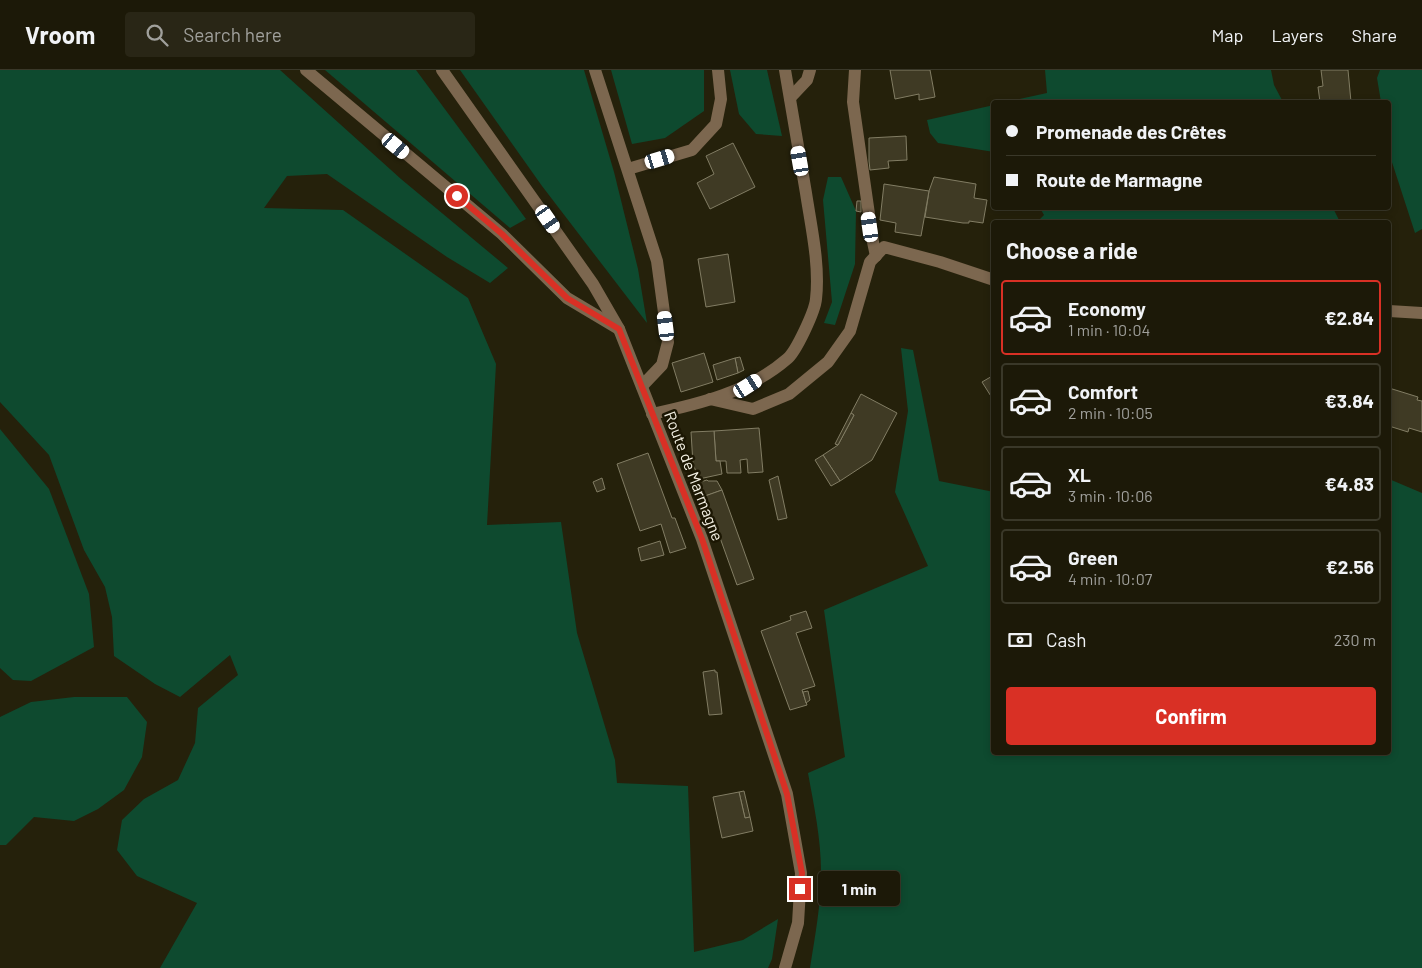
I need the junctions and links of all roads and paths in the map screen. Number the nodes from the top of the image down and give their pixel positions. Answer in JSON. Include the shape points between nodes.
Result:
{"nodes":[{"id":1,"x":306,"y":70,"type":"edge"},
{"id":2,"x":442,"y":70,"type":"edge"},
{"id":3,"x":596,"y":70,"type":"edge"},
{"id":4,"x":718,"y":70,"type":"edge"},
{"id":5,"x":786,"y":70,"type":"edge"},
{"id":6,"x":810,"y":70,"type":"edge"},
{"id":7,"x":855,"y":70,"type":"edge"},
{"id":8,"x":790,"y":98,"type":"junction"},
{"id":9,"x":628,"y":169,"type":"junction"},
{"id":10,"x":876,"y":256,"type":"junction"},
{"id":11,"x":991,"y":279,"type":"edge"},
{"id":12,"x":1391,"y":311,"type":"edge"},
{"id":13,"x":1422,"y":313,"type":"edge"},
{"id":14,"x":619,"y":329,"type":"junction"},
{"id":15,"x":642,"y":386,"type":"junction"},
{"id":16,"x":710,"y":399,"type":"junction"},
{"id":17,"x":652,"y":414,"type":"junction"},
{"id":18,"x":786,"y":968,"type":"edge"}],
"edges":[{"from":1,"to":14,"type":"street","via":[[502,234],[567,298]]},
{"from":2,"to":14,"type":"street","name":"Route de Marmagne","via":[[593,284]]},
{"from":3,"to":9,"type":"street"},
{"from":4,"to":9,"type":"street","via":[[721,99],[716,124],[692,150]]},
{"from":5,"to":8,"type":"street"},
{"from":6,"to":8,"type":"street","via":[[807,80]]},
{"from":7,"to":10,"type":"street","via":[[853,102]]},
{"from":8,"to":16,"type":"street","via":[[817,268],[816,300],[803,334],[789,358],[748,386]]},
{"from":9,"to":15,"type":"street","via":[[657,261],[668,342],[662,364]]},
{"from":10,"to":11,"type":"street","via":[[884,247]]},
{"from":10,"to":16,"type":"street","via":[[870,262],[850,331],[828,362],[789,394],[753,409]]},
{"from":12,"to":13,"type":"street"},
{"from":14,"to":15,"type":"street","name":"Route de Marmagne"},
{"from":15,"to":17,"type":"street","name":"Route de Marmagne"},
{"from":16,"to":17,"type":"street"},
{"from":17,"to":18,"type":"street","name":"Route de Marmagne","via":[[702,539],[787,794],[802,873],[798,923]]}]}
